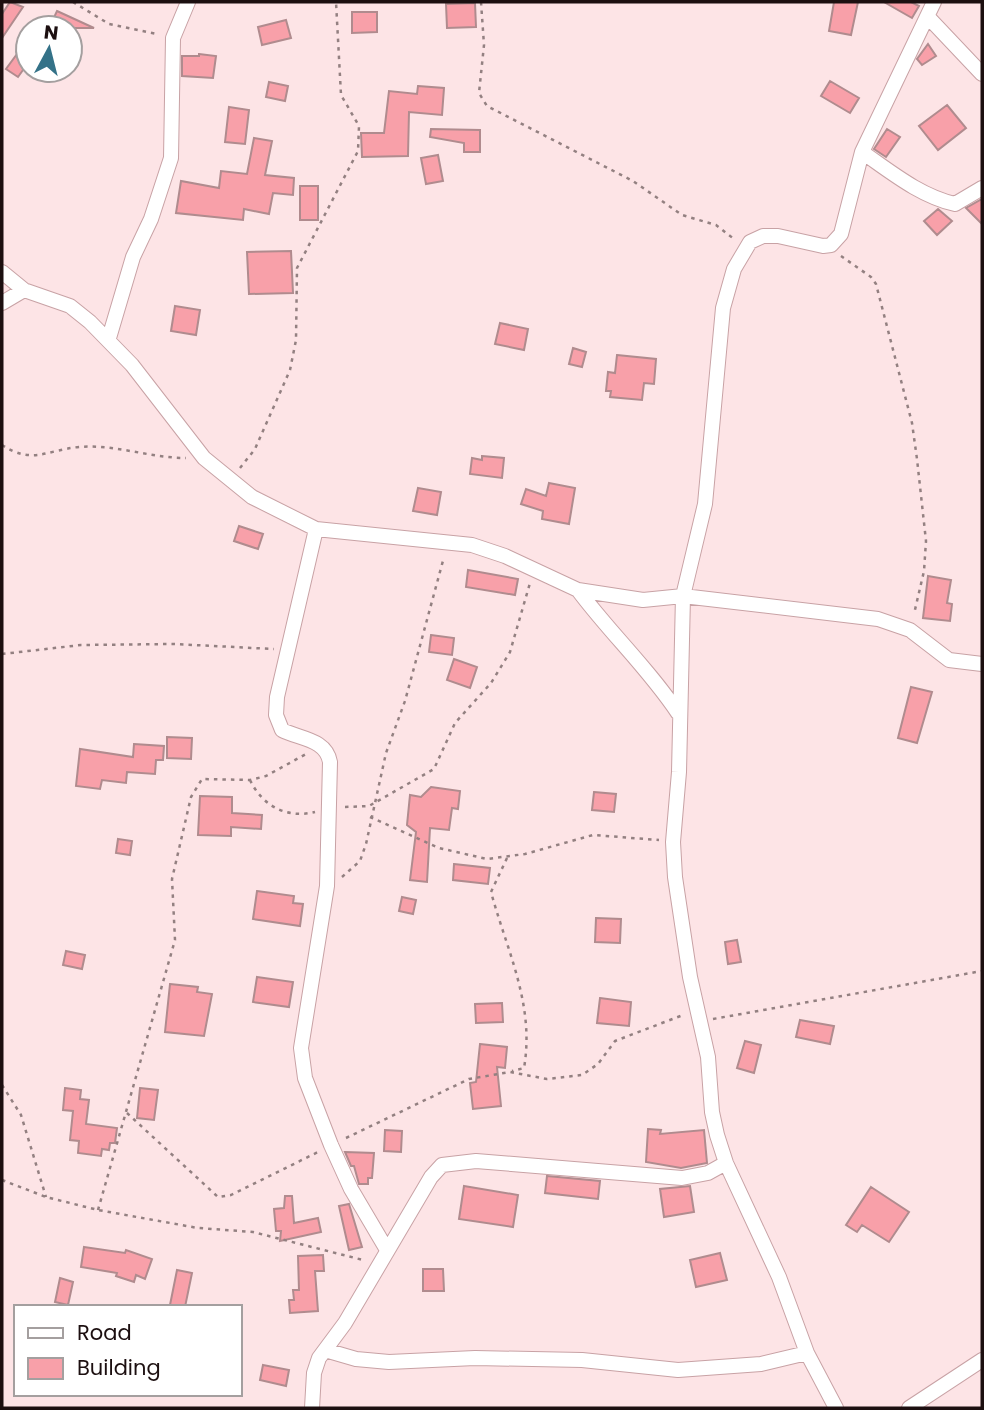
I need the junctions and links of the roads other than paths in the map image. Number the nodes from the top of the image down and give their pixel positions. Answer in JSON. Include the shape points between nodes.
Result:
{"nodes":[{"id":1,"x":188,"y":2,"type":"edge"},
{"id":2,"x":934,"y":2,"type":"edge"},
{"id":3,"x":928,"y":17,"type":"junction"},
{"id":4,"x":982,"y":74,"type":"edge"},
{"id":5,"x":862,"y":152,"type":"junction"},
{"id":6,"x":982,"y":188,"type":"edge"},
{"id":7,"x":2,"y":272,"type":"edge"},
{"id":8,"x":24,"y":290,"type":"junction"},
{"id":9,"x":2,"y":303,"type":"edge"},
{"id":10,"x":109,"y":338,"type":"junction"},
{"id":11,"x":316,"y":528,"type":"junction"},
{"id":12,"x":578,"y":590,"type":"junction"},
{"id":13,"x":684,"y":596,"type":"junction"},
{"id":14,"x":982,"y":664,"type":"edge"},
{"id":15,"x":678,"y":713,"type":"junction"},
{"id":16,"x":726,"y":1163,"type":"junction"},
{"id":17,"x":387,"y":1250,"type":"junction"},
{"id":18,"x":325,"y":1350,"type":"junction"},
{"id":19,"x":807,"y":1353,"type":"junction"},
{"id":20,"x":982,"y":1360,"type":"edge"},
{"id":21,"x":312,"y":1408,"type":"edge"},
{"id":22,"x":836,"y":1408,"type":"edge"},
{"id":23,"x":909,"y":1408,"type":"edge"}],
"edges":[{"from":1,"to":10,"type":"street","via":[[173,38],[171,158],[133,257]]},
{"from":2,"to":3,"type":"street"},
{"from":3,"to":4,"type":"street"},
{"from":3,"to":5,"type":"street"},
{"from":5,"to":6,"type":"street","via":[[940,201],[955,204]]},
{"from":5,"to":13,"type":"street","via":[[841,234],[831,244],[763,236],[750,242],[734,269],[723,308],[705,504]]},
{"from":7,"to":8,"type":"street"},
{"from":8,"to":9,"type":"street"},
{"from":8,"to":10,"type":"street","via":[[70,306]]},
{"from":10,"to":11,"type":"street","via":[[204,458],[252,497]]},
{"from":11,"to":12,"type":"street","via":[[488,550]]},
{"from":11,"to":17,"type":"street","via":[[286,650],[276,715],[282,730],[322,746],[330,762],[327,886],[301,1048],[305,1078],[331,1145]]},
{"from":12,"to":13,"type":"street","via":[[643,600]]},
{"from":12,"to":15,"type":"street"},
{"from":13,"to":14,"type":"street","via":[[878,619],[911,629],[950,660]]},
{"from":13,"to":15,"type":"street"},
{"from":15,"to":16,"type":"street","via":[[675,877],[708,1057],[712,1112]]},
{"from":16,"to":17,"type":"street","via":[[702,1175],[682,1178],[451,1162],[431,1177]]},
{"from":16,"to":19,"type":"street","via":[[779,1277]]},
{"from":17,"to":18,"type":"street"},
{"from":18,"to":19,"type":"street","via":[[389,1362],[582,1360],[678,1370],[751,1365]]},
{"from":18,"to":21,"type":"street","via":[[314,1373]]},
{"from":19,"to":22,"type":"street"},
{"from":20,"to":23,"type":"street"}]}
